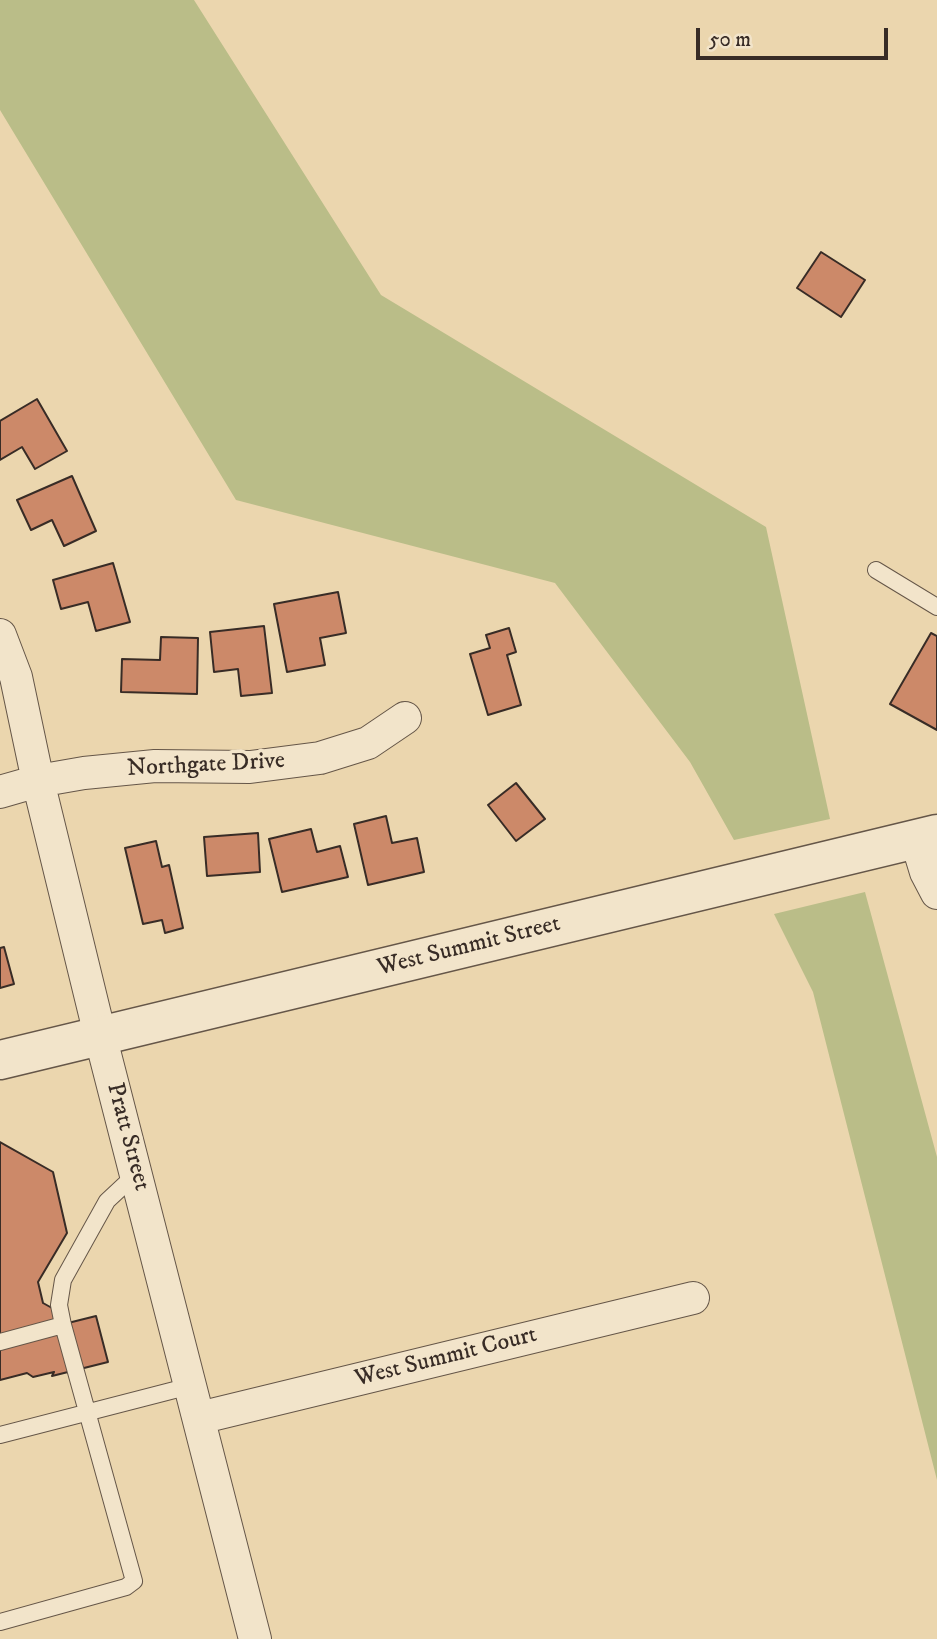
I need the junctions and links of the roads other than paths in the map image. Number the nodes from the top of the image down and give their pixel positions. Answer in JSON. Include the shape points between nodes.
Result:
{"nodes":[{"id":1,"x":876,"y":570,"type":"dead end"},
{"id":2,"x":937,"y":607,"type":"edge"},
{"id":3,"x":0,"y":635,"type":"edge"},
{"id":4,"x":405,"y":718,"type":"dead end"},
{"id":5,"x":38,"y":781,"type":"junction"},
{"id":6,"x":0,"y":792,"type":"edge"},
{"id":7,"x":926,"y":836,"type":"edge"},
{"id":8,"x":937,"y":893,"type":"edge"},
{"id":9,"x":100,"y":1035,"type":"junction"},
{"id":10,"x":0,"y":1060,"type":"edge"},
{"id":11,"x":137,"y":1173,"type":"junction"},
{"id":12,"x":693,"y":1298,"type":"dead end"},
{"id":13,"x":62,"y":1325,"type":"junction"},
{"id":14,"x":0,"y":1342,"type":"edge"},
{"id":15,"x":190,"y":1386,"type":"junction"},
{"id":16,"x":88,"y":1413,"type":"junction"},
{"id":17,"x":199,"y":1418,"type":"junction"},
{"id":18,"x":0,"y":1435,"type":"edge"},
{"id":19,"x":0,"y":1622,"type":"edge"},
{"id":20,"x":255,"y":1639,"type":"edge"}],
"edges":[{"from":1,"to":2,"type":"lane"},
{"from":3,"to":5,"type":"street","name":"Pratt Street","via":[[16,677]]},
{"from":4,"to":5,"type":"street","name":"Northgate Drive","via":[[368,743],[320,758],[250,767],[155,766]]},
{"from":5,"to":6,"type":"street","name":"Northgate Drive"},
{"from":5,"to":9,"type":"street","name":"Pratt Street"},
{"from":7,"to":8,"type":"street","via":[[926,872]]},
{"from":7,"to":9,"type":"street","name":"West Summit Street"},
{"from":9,"to":10,"type":"street","name":"West Summit Street"},
{"from":9,"to":11,"type":"street","name":"Pratt Street"},
{"from":11,"to":13,"type":"lane","via":[[107,1201],[63,1280]]},
{"from":11,"to":15,"type":"street","name":"Pratt Street"},
{"from":12,"to":17,"type":"street","name":"West Summit Court"},
{"from":13,"to":14,"type":"lane"},
{"from":13,"to":16,"type":"lane"},
{"from":15,"to":16,"type":"lane"},
{"from":15,"to":17,"type":"street","name":"Pratt Street"},
{"from":16,"to":18,"type":"lane"},
{"from":16,"to":19,"type":"lane","via":[[134,1581],[127,1587]]},
{"from":17,"to":20,"type":"street","name":"Pratt Street"}]}
